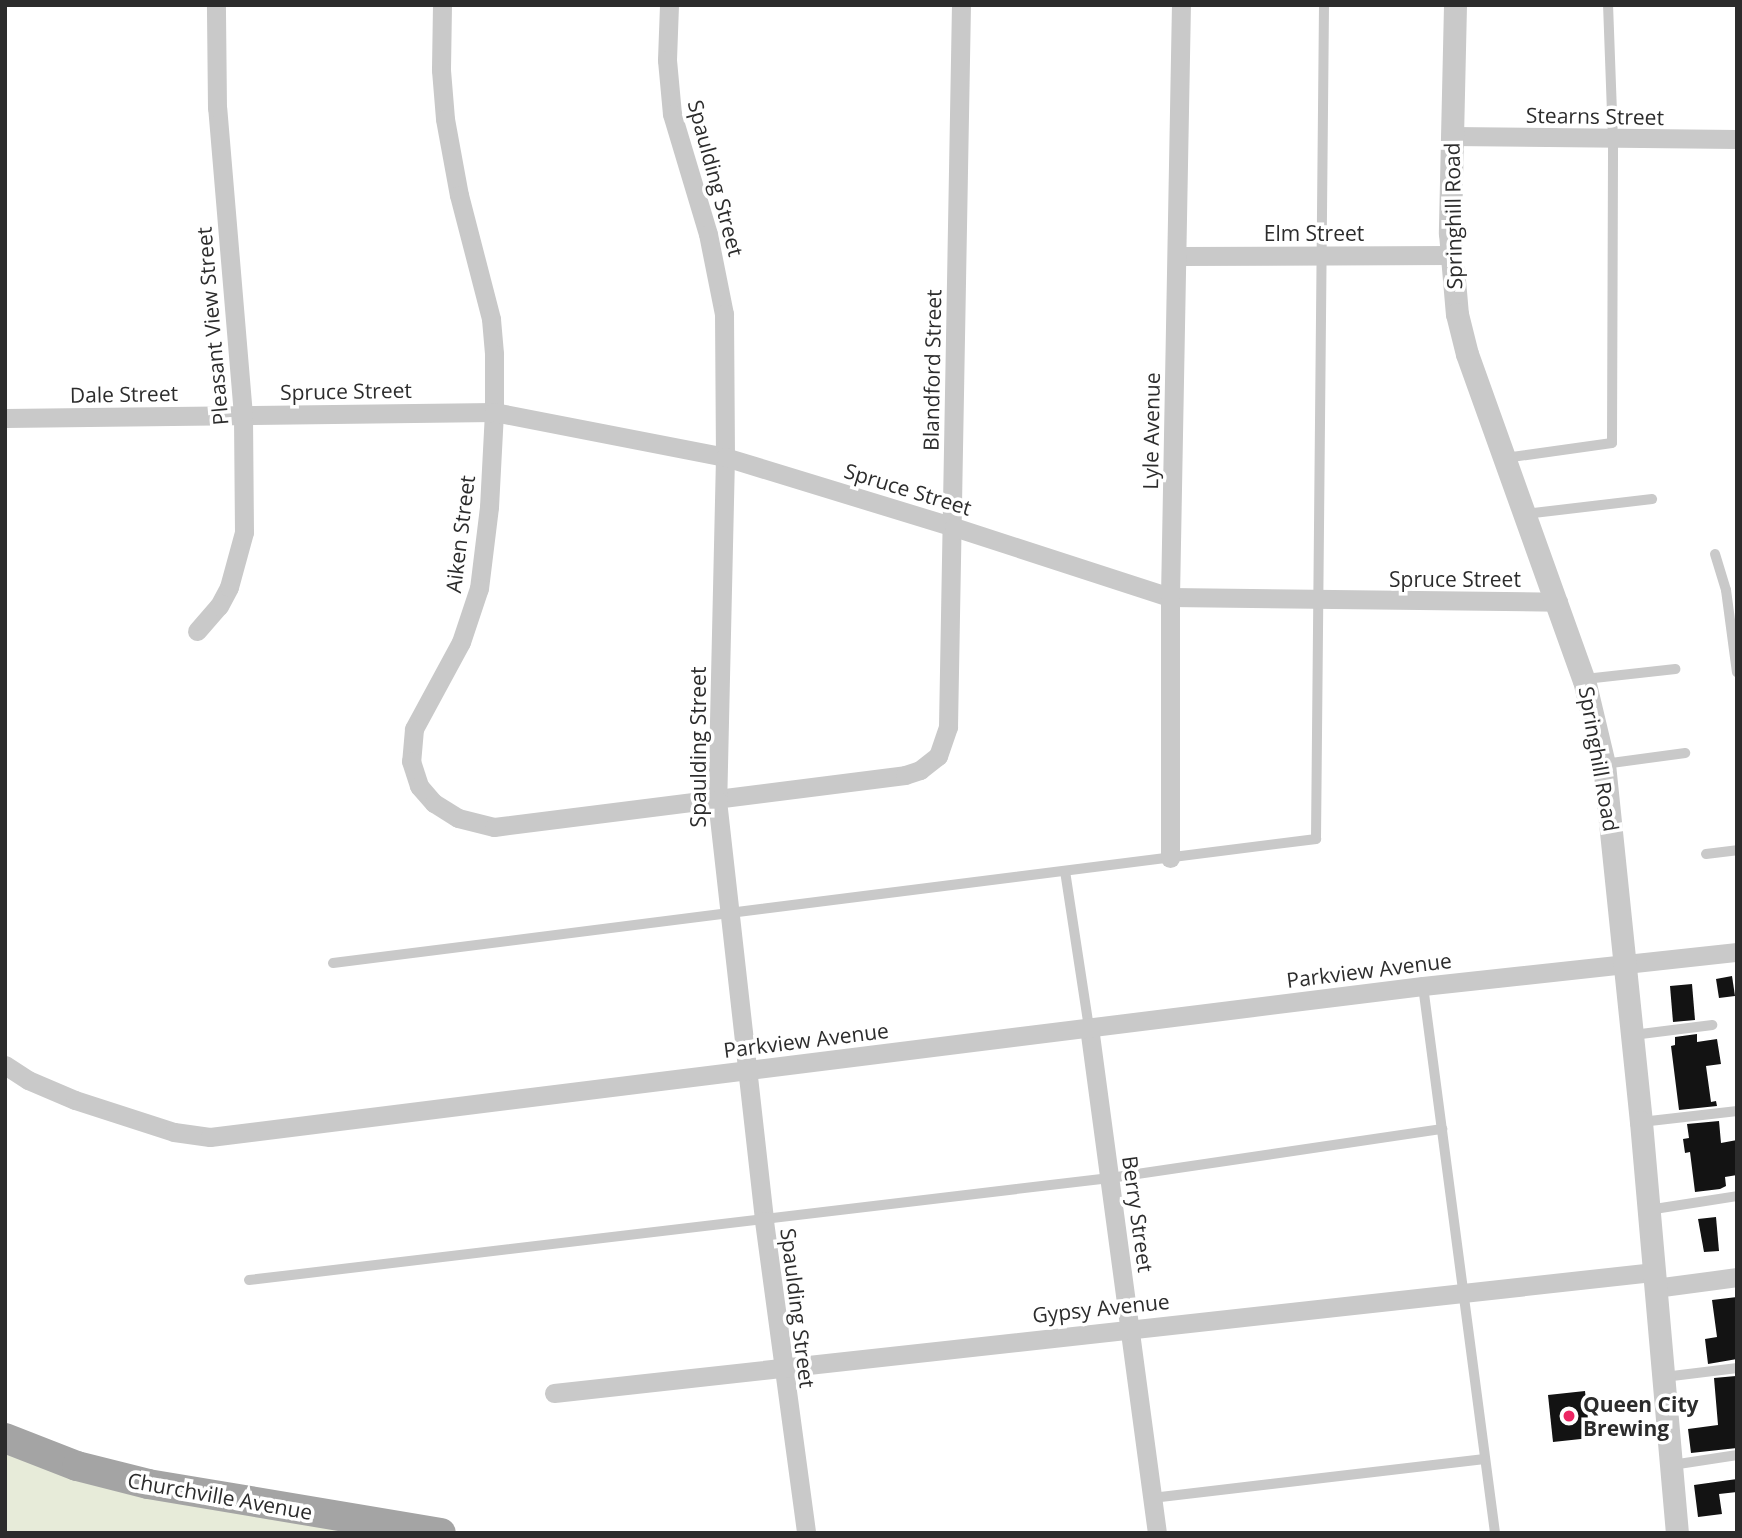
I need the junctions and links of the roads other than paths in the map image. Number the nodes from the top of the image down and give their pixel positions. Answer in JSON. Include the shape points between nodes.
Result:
{"nodes":[{"id":1,"x":216,"y":5,"type":"edge"},
{"id":2,"x":442,"y":5,"type":"edge"},
{"id":3,"x":669,"y":5,"type":"edge"},
{"id":4,"x":961,"y":5,"type":"edge"},
{"id":5,"x":1181,"y":5,"type":"edge"},
{"id":6,"x":1324,"y":5,"type":"edge"},
{"id":7,"x":1455,"y":5,"type":"edge"},
{"id":8,"x":1608,"y":5,"type":"edge"},
{"id":9,"x":1452,"y":136,"type":"junction"},
{"id":10,"x":1737,"y":139,"type":"edge"},
{"id":11,"x":1613,"y":140,"type":"junction"},
{"id":12,"x":1321,"y":255,"type":"junction"},
{"id":13,"x":1450,"y":255,"type":"junction"},
{"id":14,"x":1178,"y":256,"type":"junction"},
{"id":15,"x":494,"y":412,"type":"junction"},
{"id":16,"x":243,"y":415,"type":"junction"},
{"id":17,"x":5,"y":418,"type":"edge"},
{"id":18,"x":725,"y":457,"type":"junction"},
{"id":19,"x":1505,"y":458,"type":"junction"},
{"id":20,"x":1652,"y":499,"type":"dead end"},
{"id":21,"x":1525,"y":514,"type":"junction"},
{"id":22,"x":954,"y":527,"type":"junction"},
{"id":23,"x":1715,"y":554,"type":"dead end"},
{"id":24,"x":1170,"y":597,"type":"junction"},
{"id":25,"x":1317,"y":600,"type":"junction"},
{"id":26,"x":1558,"y":602,"type":"junction"},
{"id":27,"x":197,"y":631,"type":"dead end"},
{"id":28,"x":1675,"y":669,"type":"dead end"},
{"id":29,"x":1737,"y":672,"type":"edge"},
{"id":30,"x":1584,"y":680,"type":"junction"},
{"id":31,"x":1685,"y":753,"type":"dead end"},
{"id":32,"x":1604,"y":764,"type":"junction"},
{"id":33,"x":717,"y":800,"type":"junction"},
{"id":34,"x":1737,"y":850,"type":"edge"},
{"id":35,"x":1706,"y":854,"type":"dead end"},
{"id":36,"x":1170,"y":858,"type":"junction"},
{"id":37,"x":1065,"y":871,"type":"junction"},
{"id":38,"x":730,"y":913,"type":"junction"},
{"id":39,"x":1737,"y":952,"type":"edge"},
{"id":40,"x":333,"y":963,"type":"dead end"},
{"id":41,"x":1626,"y":964,"type":"junction"},
{"id":42,"x":1423,"y":986,"type":"junction"},
{"id":43,"x":1712,"y":1025,"type":"dead end"},
{"id":44,"x":1089,"y":1027,"type":"junction"},
{"id":45,"x":1633,"y":1035,"type":"junction"},
{"id":46,"x":5,"y":1065,"type":"edge"},
{"id":47,"x":749,"y":1070,"type":"junction"},
{"id":48,"x":1737,"y":1111,"type":"edge"},
{"id":49,"x":1641,"y":1122,"type":"junction"},
{"id":50,"x":1442,"y":1129,"type":"junction"},
{"id":51,"x":1110,"y":1178,"type":"junction"},
{"id":52,"x":1737,"y":1196,"type":"edge"},
{"id":53,"x":1648,"y":1210,"type":"junction"},
{"id":54,"x":764,"y":1221,"type":"junction"},
{"id":55,"x":1737,"y":1277,"type":"edge"},
{"id":56,"x":249,"y":1280,"type":"dead end"},
{"id":57,"x":1654,"y":1280,"type":"junction"},
{"id":58,"x":1463,"y":1291,"type":"junction"},
{"id":59,"x":1131,"y":1328,"type":"junction"},
{"id":60,"x":782,"y":1367,"type":"junction"},
{"id":61,"x":1737,"y":1368,"type":"edge"},
{"id":62,"x":1663,"y":1378,"type":"junction"},
{"id":63,"x":554,"y":1393,"type":"dead end"},
{"id":64,"x":5,"y":1438,"type":"edge"},
{"id":65,"x":1737,"y":1455,"type":"edge"},
{"id":66,"x":1485,"y":1459,"type":"junction"},
{"id":67,"x":1671,"y":1465,"type":"junction"},
{"id":68,"x":1152,"y":1498,"type":"junction"},
{"id":69,"x":441,"y":1533,"type":"edge"},
{"id":70,"x":806,"y":1533,"type":"edge"},
{"id":71,"x":1157,"y":1533,"type":"edge"},
{"id":72,"x":1495,"y":1533,"type":"edge"},
{"id":73,"x":1677,"y":1533,"type":"edge"}],
"edges":[{"from":1,"to":16,"type":"street","name":"Pleasant View Street","via":[[217,108]]},
{"from":2,"to":15,"type":"street","name":"Aiken Street","via":[[445,119],[491,319]]},
{"from":3,"to":18,"type":"street","name":"Spaulding Street","via":[[667,60],[672,114],[714,257],[724,314]]},
{"from":4,"to":22,"type":"street","name":"Blandford Street"},
{"from":5,"to":14,"type":"street","name":"Lyle Avenue"},
{"from":6,"to":12,"type":"lane"},
{"from":7,"to":9,"type":"street","name":"Springhill Road"},
{"from":8,"to":11,"type":"lane"},
{"from":9,"to":11,"type":"street","name":"Stearns Street"},
{"from":9,"to":13,"type":"street","name":"Springhill Road"},
{"from":10,"to":11,"type":"street","name":"Stearns Street"},
{"from":11,"to":19,"type":"lane","via":[[1612,443]]},
{"from":12,"to":13,"type":"street","name":"Elm Street"},
{"from":12,"to":14,"type":"street","name":"Elm Street"},
{"from":12,"to":25,"type":"lane"},
{"from":13,"to":19,"type":"street","name":"Springhill Road","via":[[1459,324]]},
{"from":14,"to":24,"type":"street","name":"Lyle Avenue"},
{"from":15,"to":16,"type":"street","name":"Spruce Street"},
{"from":15,"to":18,"type":"street","name":"Spruce Street"},
{"from":15,"to":33,"type":"street","name":"Aiken Street","via":[[481,581],[461,642],[413,732],[411,761],[419,786],[450,815],[494,827]]},
{"from":16,"to":17,"type":"street","name":"Dale Street"},
{"from":16,"to":27,"type":"street","name":"Pleasant View Street","via":[[239,556],[219,606]]},
{"from":18,"to":22,"type":"street","name":"Spruce Street"},
{"from":18,"to":33,"type":"street","name":"Spaulding Street"},
{"from":19,"to":21,"type":"street","name":"Springhill Road"},
{"from":20,"to":21,"type":"lane"},
{"from":21,"to":26,"type":"street","name":"Springhill Road"},
{"from":22,"to":24,"type":"street","name":"Spruce Street"},
{"from":22,"to":33,"type":"street","name":"Blandford Street","via":[[948,727],[938,756],[905,775]]},
{"from":23,"to":29,"type":"lane","via":[[1726,590]]},
{"from":24,"to":25,"type":"street","name":"Spruce Street"},
{"from":24,"to":36,"type":"street","name":"Lyle Avenue"},
{"from":25,"to":26,"type":"street","name":"Spruce Street"},
{"from":25,"to":36,"type":"lane","via":[[1315,839]]},
{"from":26,"to":30,"type":"street","name":"Springhill Road"},
{"from":28,"to":30,"type":"lane"},
{"from":30,"to":32,"type":"street","name":"Springhill Road"},
{"from":31,"to":32,"type":"lane"},
{"from":32,"to":41,"type":"street","name":"Springhill Road"},
{"from":33,"to":38,"type":"street","name":"Spaulding Street"},
{"from":34,"to":35,"type":"lane"},
{"from":36,"to":37,"type":"lane"},
{"from":37,"to":38,"type":"lane"},
{"from":37,"to":44,"type":"lane"},
{"from":38,"to":40,"type":"lane"},
{"from":38,"to":47,"type":"street","name":"Spaulding Street"},
{"from":39,"to":41,"type":"street","name":"Parkview Avenue"},
{"from":41,"to":42,"type":"street","name":"Parkview Avenue"},
{"from":41,"to":45,"type":"street","name":"Springhill Road"},
{"from":42,"to":44,"type":"street","name":"Parkview Avenue"},
{"from":42,"to":50,"type":"lane"},
{"from":43,"to":45,"type":"lane"},
{"from":44,"to":47,"type":"street","name":"Parkview Avenue"},
{"from":44,"to":51,"type":"street","name":"Berry Street"},
{"from":45,"to":49,"type":"street","name":"Springhill Road"},
{"from":46,"to":47,"type":"street","name":"Parkview Avenue","via":[[75,1100],[174,1132],[210,1137]]},
{"from":47,"to":54,"type":"street","name":"Spaulding Street"},
{"from":48,"to":49,"type":"lane"},
{"from":49,"to":53,"type":"street","name":"Springhill Road"},
{"from":50,"to":51,"type":"lane"},
{"from":50,"to":58,"type":"lane"},
{"from":51,"to":54,"type":"lane"},
{"from":51,"to":59,"type":"street","name":"Berry Street"},
{"from":52,"to":53,"type":"lane"},
{"from":53,"to":57,"type":"street","name":"Springhill Road"},
{"from":54,"to":56,"type":"lane"},
{"from":54,"to":60,"type":"street","name":"Spaulding Street"},
{"from":55,"to":57,"type":"street","name":"Gypsy Avenue"},
{"from":57,"to":58,"type":"street","name":"Gypsy Avenue"},
{"from":57,"to":62,"type":"street","name":"Springhill Road"},
{"from":58,"to":59,"type":"street","name":"Gypsy Avenue"},
{"from":58,"to":66,"type":"lane"},
{"from":59,"to":60,"type":"street","name":"Gypsy Avenue"},
{"from":59,"to":68,"type":"street","name":"Berry Street"},
{"from":60,"to":63,"type":"street","name":"Gypsy Avenue"},
{"from":60,"to":70,"type":"street","name":"Spaulding Street"},
{"from":61,"to":62,"type":"lane"},
{"from":62,"to":67,"type":"street","name":"Springhill Road"},
{"from":64,"to":69,"type":"main road","name":"Churchville Avenue","via":[[77,1466],[148,1484]]},
{"from":65,"to":67,"type":"lane"},
{"from":66,"to":68,"type":"lane"},
{"from":66,"to":72,"type":"lane"},
{"from":67,"to":73,"type":"street","name":"Springhill Road"},
{"from":68,"to":71,"type":"street","name":"Berry Street"}]}
